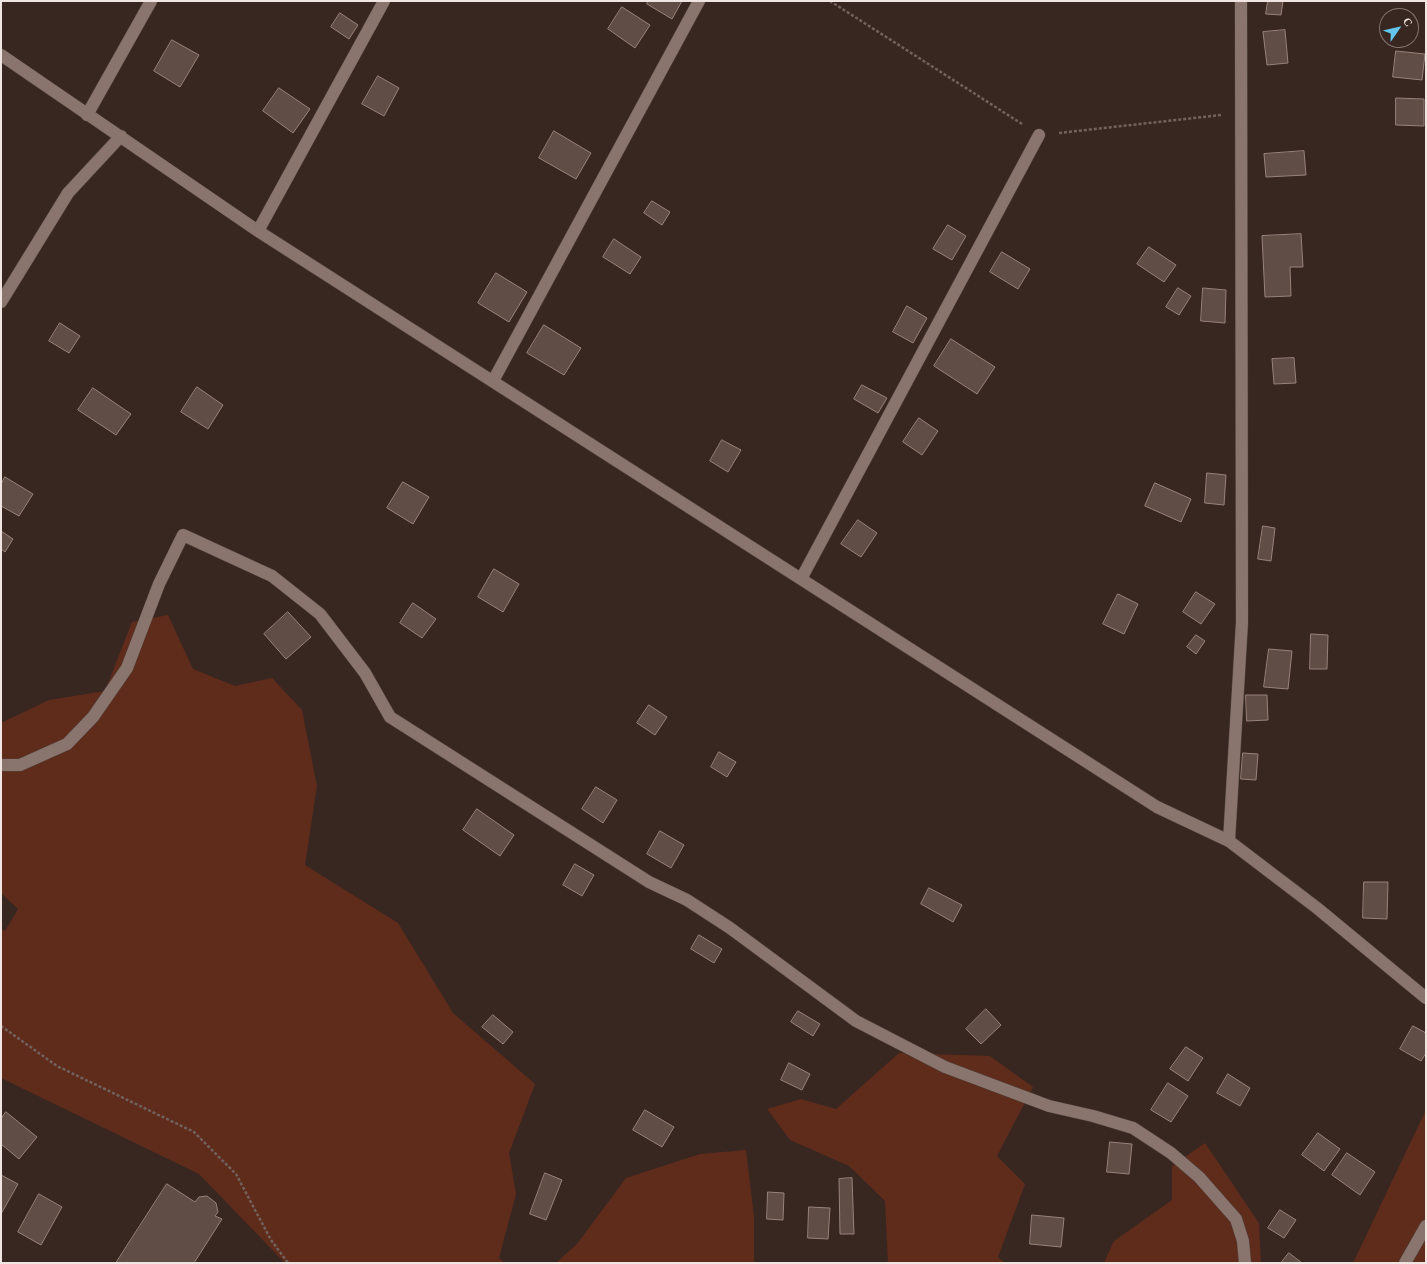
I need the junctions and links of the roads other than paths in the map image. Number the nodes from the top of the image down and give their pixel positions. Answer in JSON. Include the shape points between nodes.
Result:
{"nodes":[{"id":1,"x":151,"y":1,"type":"edge"},
{"id":2,"x":384,"y":1,"type":"edge"},
{"id":3,"x":699,"y":1,"type":"edge"},
{"id":4,"x":1241,"y":1,"type":"edge"},
{"id":5,"x":1,"y":55,"type":"edge"},
{"id":6,"x":87,"y":115,"type":"junction"},
{"id":7,"x":1039,"y":135,"type":"road end"},
{"id":8,"x":121,"y":136,"type":"junction"},
{"id":9,"x":258,"y":231,"type":"junction"},
{"id":10,"x":1,"y":302,"type":"edge"},
{"id":11,"x":493,"y":381,"type":"junction"},
{"id":12,"x":801,"y":579,"type":"junction"},
{"id":13,"x":1,"y":765,"type":"edge"},
{"id":14,"x":1229,"y":841,"type":"junction"},
{"id":15,"x":1426,"y":998,"type":"edge"},
{"id":16,"x":1426,"y":1226,"type":"edge"},
{"id":17,"x":1245,"y":1263,"type":"edge"},
{"id":18,"x":1405,"y":1263,"type":"edge"}],
"edges":[{"from":1,"to":6,"type":"street"},
{"from":2,"to":9,"type":"street"},
{"from":3,"to":11,"type":"street"},
{"from":4,"to":14,"type":"street","via":[[1242,622]]},
{"from":5,"to":6,"type":"street"},
{"from":6,"to":8,"type":"street"},
{"from":7,"to":12,"type":"street"},
{"from":8,"to":9,"type":"street"},
{"from":8,"to":10,"type":"street","via":[[68,193]]},
{"from":9,"to":11,"type":"street"},
{"from":11,"to":12,"type":"street"},
{"from":12,"to":14,"type":"street","via":[[1157,807]]},
{"from":13,"to":17,"type":"street","via":[[20,766],[67,744],[93,717],[127,668],[159,584],[183,535],[272,576],[320,614],[365,673],[390,717],[650,882],[712,916],[856,1021],[945,1067],[1049,1106],[1133,1128],[1170,1153],[1199,1177],[1236,1219],[1243,1242]]},
{"from":14,"to":15,"type":"street","via":[[1317,908]]},
{"from":16,"to":18,"type":"street"}]}
